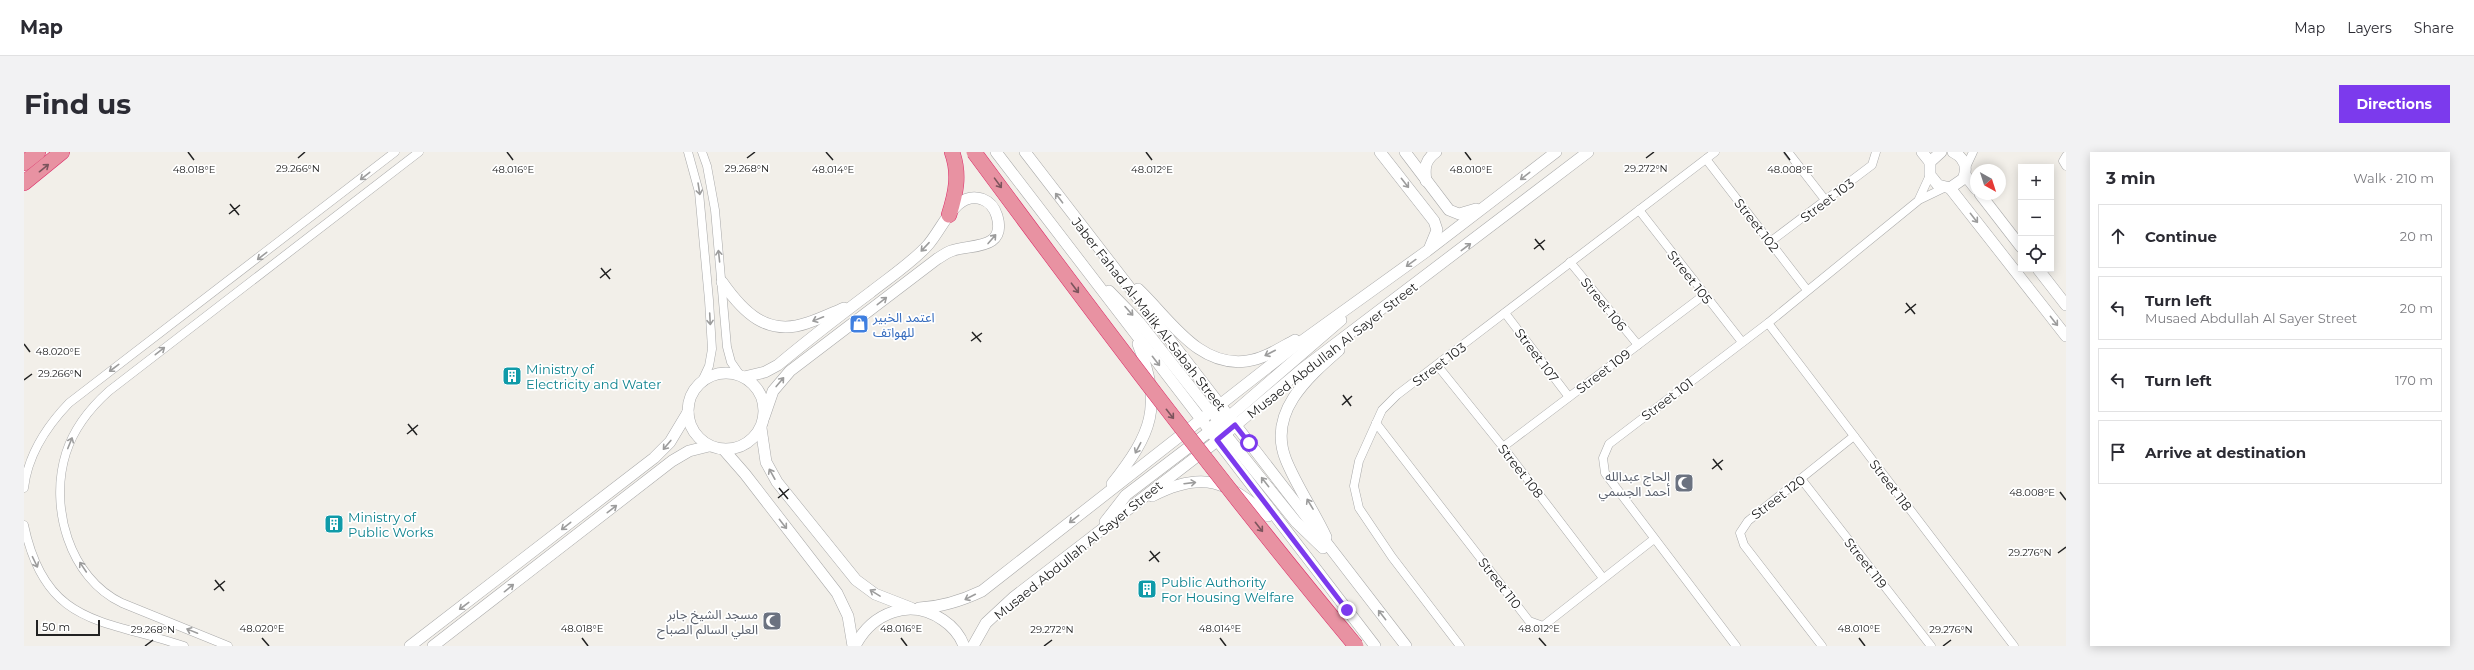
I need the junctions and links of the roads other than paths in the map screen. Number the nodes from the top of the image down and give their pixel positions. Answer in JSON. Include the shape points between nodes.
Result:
{"nodes":[{"id":1,"x":38,"y":152,"type":"edge"},
{"id":2,"x":62,"y":152,"type":"edge"},
{"id":3,"x":395,"y":152,"type":"edge"},
{"id":4,"x":419,"y":152,"type":"edge"},
{"id":5,"x":688,"y":152,"type":"edge"},
{"id":6,"x":702,"y":152,"type":"edge"},
{"id":7,"x":952,"y":152,"type":"edge"},
{"id":8,"x":974,"y":152,"type":"edge"},
{"id":9,"x":996,"y":152,"type":"edge"},
{"id":10,"x":1025,"y":152,"type":"edge"},
{"id":11,"x":1380,"y":152,"type":"edge"},
{"id":12,"x":1405,"y":152,"type":"edge"},
{"id":13,"x":1436,"y":152,"type":"edge"},
{"id":14,"x":1556,"y":152,"type":"edge"},
{"id":15,"x":1588,"y":152,"type":"edge"},
{"id":16,"x":1715,"y":152,"type":"edge"},
{"id":17,"x":1788,"y":152,"type":"edge"},
{"id":18,"x":1876,"y":152,"type":"edge"},
{"id":19,"x":1922,"y":152,"type":"edge"},
{"id":20,"x":1941,"y":152,"type":"edge"},
{"id":21,"x":1955,"y":152,"type":"edge"},
{"id":22,"x":1967,"y":152,"type":"edge"},
{"id":23,"x":1973,"y":152,"type":"edge"},
{"id":24,"x":2066,"y":156,"type":"edge"},
{"id":25,"x":1706,"y":159,"type":"junction"},
{"id":26,"x":1930,"y":162,"type":"junction"},
{"id":27,"x":24,"y":163,"type":"edge"},
{"id":28,"x":2066,"y":166,"type":"edge"},
{"id":29,"x":1965,"y":171,"type":"junction"},
{"id":30,"x":1930,"y":175,"type":"junction"},
{"id":31,"x":1970,"y":179,"type":"edge"},
{"id":32,"x":1426,"y":182,"type":"junction"},
{"id":33,"x":24,"y":183,"type":"edge"},
{"id":34,"x":1947,"y":188,"type":"junction"},
{"id":35,"x":1436,"y":196,"type":"junction"},
{"id":36,"x":1919,"y":200,"type":"junction"},
{"id":37,"x":1985,"y":200,"type":"edge"},
{"id":38,"x":1826,"y":201,"type":"junction"},
{"id":39,"x":1490,"y":203,"type":"junction"},
{"id":40,"x":1423,"y":206,"type":"junction"},
{"id":41,"x":1639,"y":210,"type":"junction"},
{"id":42,"x":949,"y":215,"type":"junction"},
{"id":43,"x":2012,"y":235,"type":"junction"},
{"id":44,"x":1770,"y":242,"type":"junction"},
{"id":45,"x":2018,"y":243,"type":"edge"},
{"id":46,"x":1996,"y":246,"type":"junction"},
{"id":47,"x":1427,"y":251,"type":"junction"},
{"id":48,"x":1570,"y":262,"type":"junction"},
{"id":49,"x":1118,"y":272,"type":"junction"},
{"id":50,"x":2040,"y":272,"type":"edge"},
{"id":51,"x":1090,"y":276,"type":"junction"},
{"id":52,"x":722,"y":282,"type":"junction"},
{"id":53,"x":1807,"y":290,"type":"junction"},
{"id":54,"x":1704,"y":295,"type":"junction"},
{"id":55,"x":1358,"y":302,"type":"junction"},
{"id":56,"x":854,"y":304,"type":"junction"},
{"id":57,"x":2066,"y":305,"type":"edge"},
{"id":58,"x":1505,"y":313,"type":"junction"},
{"id":59,"x":1368,"y":321,"type":"junction"},
{"id":60,"x":1768,"y":323,"type":"junction"},
{"id":61,"x":1132,"y":330,"type":"junction"},
{"id":62,"x":1318,"y":330,"type":"junction"},
{"id":63,"x":2066,"y":336,"type":"edge"},
{"id":64,"x":1742,"y":342,"type":"junction"},
{"id":65,"x":1638,"y":345,"type":"junction"},
{"id":66,"x":1437,"y":365,"type":"junction"},
{"id":67,"x":742,"y":376,"type":"junction"},
{"id":68,"x":702,"y":381,"type":"junction"},
{"id":69,"x":1569,"y":397,"type":"junction"},
{"id":70,"x":1220,"y":406,"type":"junction"},
{"id":71,"x":688,"y":412,"type":"junction"},
{"id":72,"x":764,"y":417,"type":"junction"},
{"id":73,"x":1217,"y":423,"type":"junction"},
{"id":74,"x":1376,"y":423,"type":"junction"},
{"id":75,"x":1235,"y":425,"type":"junction"},
{"id":76,"x":761,"y":428,"type":"junction"},
{"id":77,"x":1854,"y":436,"type":"junction"},
{"id":78,"x":1217,"y":440,"type":"junction"},
{"id":79,"x":709,"y":446,"type":"junction"},
{"id":80,"x":1503,"y":447,"type":"junction"},
{"id":81,"x":724,"y":450,"type":"junction"},
{"id":82,"x":1802,"y":480,"type":"junction"},
{"id":83,"x":24,"y":488,"type":"edge"},
{"id":84,"x":1104,"y":494,"type":"junction"},
{"id":85,"x":1128,"y":508,"type":"junction"},
{"id":86,"x":24,"y":525,"type":"edge"},
{"id":87,"x":1102,"y":528,"type":"junction"},
{"id":88,"x":1282,"y":528,"type":"junction"},
{"id":89,"x":1654,"y":539,"type":"junction"},
{"id":90,"x":1336,"y":556,"type":"junction"},
{"id":91,"x":1603,"y":578,"type":"junction"},
{"id":92,"x":915,"y":608,"type":"junction"},
{"id":93,"x":2013,"y":645,"type":"edge"},
{"id":94,"x":184,"y":646,"type":"edge"},
{"id":95,"x":228,"y":646,"type":"edge"},
{"id":96,"x":410,"y":646,"type":"edge"},
{"id":97,"x":434,"y":646,"type":"edge"},
{"id":98,"x":854,"y":646,"type":"edge"},
{"id":99,"x":964,"y":646,"type":"edge"},
{"id":100,"x":973,"y":646,"type":"edge"},
{"id":101,"x":1356,"y":646,"type":"edge"},
{"id":102,"x":1375,"y":646,"type":"edge"},
{"id":103,"x":1406,"y":646,"type":"edge"},
{"id":104,"x":1460,"y":646,"type":"edge"},
{"id":105,"x":1736,"y":646,"type":"edge"},
{"id":106,"x":1822,"y":646,"type":"edge"},
{"id":107,"x":1931,"y":646,"type":"edge"}],
"edges":[{"from":1,"to":27,"type":"highway"},
{"from":33,"to":2,"type":"highway","one_way":true},
{"from":3,"to":83,"type":"street","one_way":true,"via":[[69,403],[41,437],[29,466]]},
{"from":95,"to":4,"type":"street","one_way":true,"via":[[116,601],[90,578],[74,554],[62,513],[61,483],[69,446],[88,413],[109,391]]},
{"from":5,"to":68,"type":"street","one_way":true,"via":[[699,192],[712,349],[709,366]]},
{"from":52,"to":6,"type":"street","one_way":true,"via":[[712,187]]},
{"from":7,"to":42,"type":"highway","via":[[957,168],[957,179]]},
{"from":8,"to":101,"type":"highway","one_way":true,"bridge":true,"via":[[1155,394],[1271,543]]},
{"from":9,"to":51,"type":"street","name":"Jaber Fahad Al-Malik Al-Sabah Street"},
{"from":49,"to":10,"type":"street","name":"Jaber Fahad Al-Malik Al-Sabah Street","one_way":true,"via":[[1092,242]]},
{"from":11,"to":40,"type":"street","one_way":true},
{"from":12,"to":32,"type":"street"},
{"from":13,"to":32,"type":"street","via":[[1428,158],[1424,168]]},
{"from":14,"to":39,"type":"street","name":"Musaed Abdullah Al Sayer Street","one_way":true},
{"from":59,"to":15,"type":"street","name":"Musaed Abdullah Al Sayer Street","one_way":true},
{"from":16,"to":25,"type":"street","name":"Street 103"},
{"from":17,"to":38,"type":"street"},
{"from":18,"to":38,"type":"street","name":"Street 103","via":[[1872,165]]},
{"from":19,"to":26,"type":"street"},
{"from":20,"to":26,"type":"street"},
{"from":21,"to":22,"type":"street"},
{"from":21,"to":29,"type":"street","via":[[1964,160]]},
{"from":23,"to":29,"type":"street"},
{"from":24,"to":28,"type":"street","via":[[2063,161]]},
{"from":25,"to":41,"type":"street","name":"Street 103"},
{"from":25,"to":44,"type":"street","name":"Street 102"},
{"from":26,"to":30,"type":"street"},
{"from":29,"to":31,"type":"street"},
{"from":29,"to":34,"type":"street","via":[[1959,183]]},
{"from":30,"to":34,"type":"street","via":[[1933,181]]},
{"from":30,"to":36,"type":"street","name":"Street 101"},
{"from":32,"to":35,"type":"street"},
{"from":34,"to":36,"type":"street","name":"Street 101"},
{"from":34,"to":46,"type":"street","one_way":true},
{"from":35,"to":39,"type":"street","via":[[1450,210],[1459,214]]},
{"from":35,"to":40,"type":"street","via":[[1431,203]]},
{"from":36,"to":53,"type":"street","name":"Street 101"},
{"from":37,"to":43,"type":"street"},
{"from":38,"to":44,"type":"street","name":"Street 103"},
{"from":39,"to":47,"type":"street","name":"Musaed Abdullah Al Sayer Street"},
{"from":40,"to":47,"type":"street","via":[[1437,230]]},
{"from":41,"to":48,"type":"street","name":"Street 103"},
{"from":41,"to":54,"type":"street","name":"Street 105"},
{"from":42,"to":56,"type":"street","one_way":true,"via":[[920,253]]},
{"from":72,"to":42,"type":"street","one_way":true,"via":[[773,391],[790,371],[937,259],[951,251],[986,245],[992,241],[999,227],[995,211],[984,200],[977,198],[962,200]]},
{"from":43,"to":45,"type":"street"},
{"from":43,"to":46,"type":"street"},
{"from":44,"to":53,"type":"street","name":"Street 102"},
{"from":46,"to":63,"type":"street","one_way":true},
{"from":47,"to":55,"type":"street","name":"Musaed Abdullah Al Sayer Street","one_way":true},
{"from":48,"to":58,"type":"street","name":"Street 103"},
{"from":48,"to":65,"type":"street","name":"Street 106"},
{"from":62,"to":49,"type":"street","one_way":true,"via":[[1248,361],[1215,358],[1189,341],[1156,306]]},
{"from":49,"to":70,"type":"street","name":"Jaber Fahad Al-Malik Al-Sabah Street"},
{"from":50,"to":57,"type":"street"},
{"from":51,"to":61,"type":"street","name":"Jaber Fahad Al-Malik Al-Sabah Street"},
{"from":51,"to":73,"type":"street","one_way":true,"via":[[1130,312]]},
{"from":56,"to":52,"type":"street","one_way":true,"via":[[802,325],[778,326],[760,321],[744,310]]},
{"from":52,"to":67,"type":"street","via":[[727,347],[731,362]]},
{"from":53,"to":60,"type":"street","name":"Street 101"},
{"from":54,"to":64,"type":"street","name":"Street 105"},
{"from":54,"to":65,"type":"street","name":"Street 109"},
{"from":55,"to":62,"type":"street","name":"Musaed Abdullah Al Sayer Street"},
{"from":55,"to":73,"type":"street","via":[[1328,332]]},
{"from":56,"to":67,"type":"street","via":[[778,365],[765,372]]},
{"from":58,"to":66,"type":"street","name":"Street 103"},
{"from":58,"to":69,"type":"street","name":"Street 107"},
{"from":59,"to":75,"type":"street","name":"Musaed Abdullah Al Sayer Street","via":[[1301,370]]},
{"from":90,"to":59,"type":"street","one_way":true,"via":[[1285,459],[1282,446],[1283,418],[1296,392]]},
{"from":60,"to":64,"type":"street","name":"Street 101"},
{"from":60,"to":77,"type":"street","name":"Street 118"},
{"from":61,"to":73,"type":"street","name":"Jaber Fahad Al-Malik Al-Sabah Street","one_way":true},
{"from":61,"to":84,"type":"street","one_way":true,"via":[[1149,377],[1151,409],[1144,435],[1135,454]]},
{"from":62,"to":70,"type":"street","name":"Musaed Abdullah Al Sayer Street"},
{"from":64,"to":89,"type":"street","name":"Street 101","via":[[1609,444],[1603,458],[1605,473]]},
{"from":65,"to":69,"type":"street","name":"Street 109"},
{"from":66,"to":74,"type":"street","name":"Street 103","via":[[1397,395],[1382,410]]},
{"from":66,"to":80,"type":"street","name":"Street 108"},
{"from":67,"to":68,"type":"street","via":[[720,373]]},
{"from":67,"to":72,"type":"street","via":[[754,384],[760,394]]},
{"from":68,"to":71,"type":"street","via":[[693,392]]},
{"from":69,"to":80,"type":"street","name":"Street 109"},
{"from":70,"to":73,"type":"street","name":"Musaed Abdullah Al Sayer Street"},
{"from":71,"to":79,"type":"street","via":[[691,428]]},
{"from":71,"to":96,"type":"street","one_way":true,"via":[[670,442],[654,458]]},
{"from":72,"to":76,"type":"street"},
{"from":73,"to":75,"type":"street","name":"Musaed Abdullah Al Sayer Street"},
{"from":73,"to":78,"type":"street","name":"Musaed Abdullah Al Sayer Street"},
{"from":73,"to":84,"type":"street","name":"Musaed Abdullah Al Sayer Street"},
{"from":73,"to":87,"type":"street","via":[[1126,495],[1112,510]]},
{"from":90,"to":73,"type":"street","one_way":true,"via":[[1296,522]]},
{"from":74,"to":91,"type":"street","name":"Street 110","via":[[1529,621],[1543,626]]},
{"from":74,"to":104,"type":"street","name":"Street 103","via":[[1359,461],[1354,486],[1359,508],[1392,557]]},
{"from":75,"to":90,"type":"street"},
{"from":76,"to":81,"type":"street","via":[[745,444]]},
{"from":92,"to":76,"type":"street","one_way":true,"via":[[875,594],[856,580],[774,477],[763,451]]},
{"from":77,"to":82,"type":"street","name":"Street 120"},
{"from":77,"to":93,"type":"street","name":"Street 118"},
{"from":78,"to":85,"type":"street","name":"Musaed Abdullah Al Sayer Street"},
{"from":78,"to":88,"type":"street"},
{"from":79,"to":81,"type":"street"},
{"from":97,"to":79,"type":"street","one_way":true,"via":[[672,461],[689,451]]},
{"from":80,"to":91,"type":"street","name":"Street 108"},
{"from":81,"to":98,"type":"street","one_way":true,"via":[[837,593],[848,616]]},
{"from":82,"to":106,"type":"street","name":"Street 120","via":[[1748,521],[1740,533],[1744,545]]},
{"from":82,"to":107,"type":"street","name":"Street 119"},
{"from":84,"to":92,"type":"street","name":"Musaed Abdullah Al Sayer Street","one_way":true,"via":[[982,591],[962,601],[941,607]]},
{"from":85,"to":87,"type":"street","name":"Musaed Abdullah Al Sayer Street"},
{"from":85,"to":88,"type":"street","one_way":true,"via":[[1178,485],[1206,482],[1233,490],[1245,497]]},
{"from":86,"to":94,"type":"street","one_way":true,"via":[[40,573],[62,601],[76,611],[108,626]]},
{"from":87,"to":100,"type":"street","name":"Musaed Abdullah Al Sayer Street","via":[[1000,609],[986,623]]},
{"from":88,"to":102,"type":"street"},
{"from":89,"to":91,"type":"street","name":"Street 110"},
{"from":89,"to":105,"type":"street","name":"Street 101"},
{"from":103,"to":90,"type":"street","one_way":true},
{"from":92,"to":98,"type":"street","name":"Musaed Abdullah Al Sayer Street","via":[[892,611],[875,620]]},
{"from":92,"to":99,"type":"street","via":[[936,615],[951,626]]}]}
